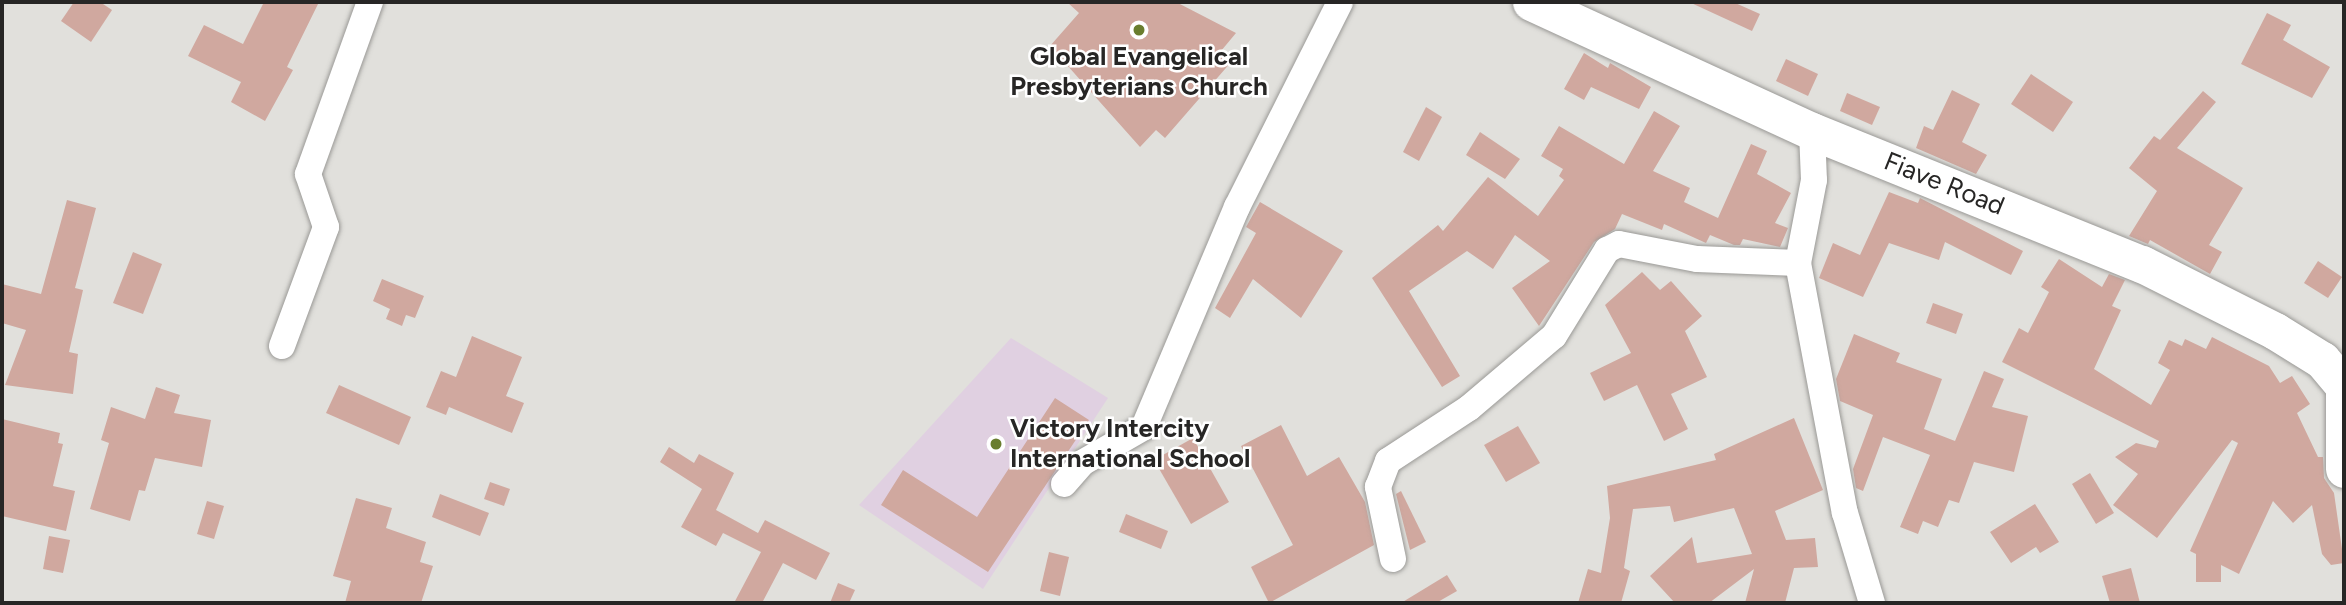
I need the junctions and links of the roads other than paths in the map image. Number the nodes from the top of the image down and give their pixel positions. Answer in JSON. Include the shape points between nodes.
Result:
{"nodes":[{"id":1,"x":370,"y":2,"type":"edge"},
{"id":2,"x":1340,"y":2,"type":"edge"},
{"id":3,"x":1531,"y":2,"type":"edge"},
{"id":4,"x":1573,"y":11,"type":"edge"},
{"id":5,"x":1812,"y":131,"type":"junction"},
{"id":6,"x":1798,"y":262,"type":"junction"},
{"id":7,"x":282,"y":346,"type":"dead end"},
{"id":8,"x":2344,"y":387,"type":"edge"},
{"id":9,"x":2344,"y":469,"type":"edge"},
{"id":10,"x":1064,"y":484,"type":"dead end"},
{"id":11,"x":1393,"y":559,"type":"dead end"},
{"id":12,"x":1872,"y":603,"type":"edge"}],
"edges":[{"from":1,"to":7,"type":"street","via":[[307,174],[326,226]]},
{"from":2,"to":10,"type":"street","via":[[1237,207],[1144,427],[1082,463]]},
{"from":3,"to":4,"type":"street","name":"Fiave Road"},
{"from":4,"to":5,"type":"street","name":"Fiave Road"},
{"from":5,"to":6,"type":"street","via":[[1814,180]]},
{"from":5,"to":8,"type":"street","name":"Fiave Road","via":[[2142,264],[2275,331],[2322,360]]},
{"from":6,"to":11,"type":"street","via":[[1697,259],[1619,244],[1607,250],[1554,335],[1469,408],[1388,461],[1378,487]]},
{"from":6,"to":12,"type":"street","via":[[1845,513]]},
{"from":8,"to":9,"type":"street","name":"Fiave Road"}]}
